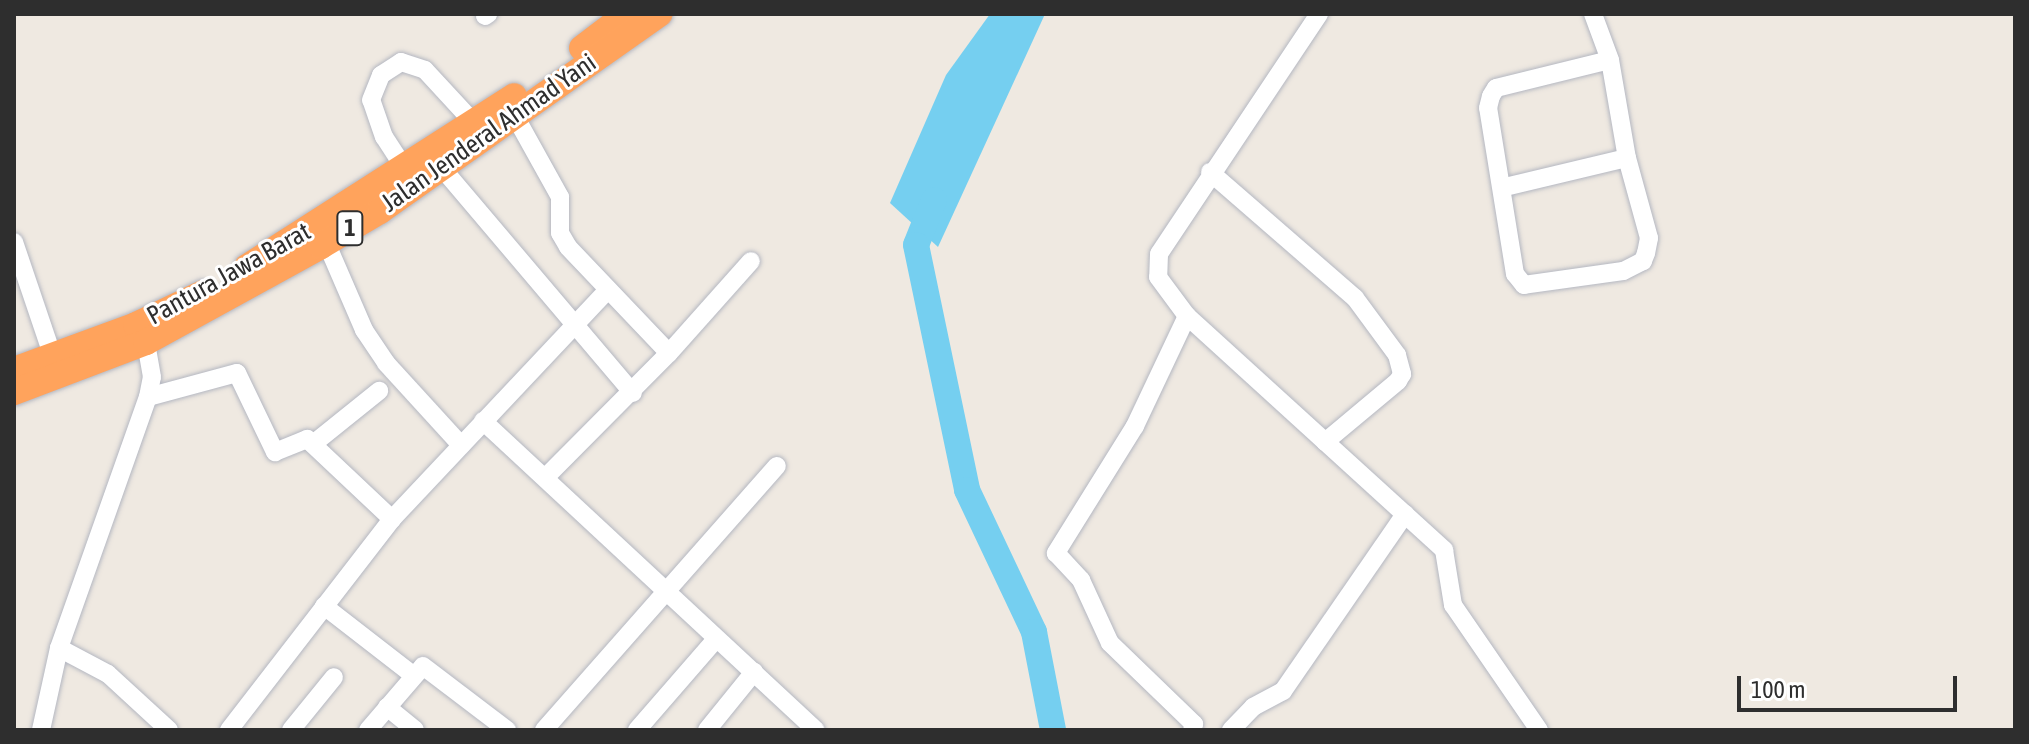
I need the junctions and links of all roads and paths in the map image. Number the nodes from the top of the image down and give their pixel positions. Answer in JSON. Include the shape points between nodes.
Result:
{"nodes":[{"id":1,"x":627,"y":14,"type":"edge"},
{"id":2,"x":659,"y":14,"type":"edge"},
{"id":3,"x":1319,"y":14,"type":"edge"},
{"id":4,"x":1593,"y":14,"type":"edge"},
{"id":5,"x":1610,"y":60,"type":"junction"},
{"id":6,"x":515,"y":116,"type":"junction"},
{"id":7,"x":478,"y":130,"type":"junction"},
{"id":8,"x":1627,"y":158,"type":"junction"},
{"id":9,"x":442,"y":168,"type":"junction"},
{"id":10,"x":1210,"y":172,"type":"junction"},
{"id":11,"x":410,"y":177,"type":"junction"},
{"id":12,"x":1505,"y":187,"type":"junction"},
{"id":13,"x":14,"y":242,"type":"edge"},
{"id":14,"x":326,"y":242,"type":"junction"},
{"id":15,"x":751,"y":261,"type":"dead end"},
{"id":16,"x":608,"y":290,"type":"junction"},
{"id":17,"x":1187,"y":316,"type":"junction"},
{"id":18,"x":574,"y":325,"type":"junction"},
{"id":19,"x":143,"y":333,"type":"junction"},
{"id":20,"x":669,"y":353,"type":"junction"},
{"id":21,"x":57,"y":366,"type":"junction"},
{"id":22,"x":14,"y":370,"type":"edge"},
{"id":23,"x":379,"y":391,"type":"dead end"},
{"id":24,"x":14,"y":392,"type":"edge"},
{"id":25,"x":633,"y":393,"type":"junction"},
{"id":26,"x":148,"y":397,"type":"junction"},
{"id":27,"x":483,"y":421,"type":"junction"},
{"id":28,"x":1325,"y":442,"type":"junction"},
{"id":29,"x":313,"y":444,"type":"junction"},
{"id":30,"x":461,"y":445,"type":"junction"},
{"id":31,"x":777,"y":466,"type":"dead end"},
{"id":32,"x":546,"y":477,"type":"junction"},
{"id":33,"x":1405,"y":514,"type":"junction"},
{"id":34,"x":392,"y":519,"type":"junction"},
{"id":35,"x":664,"y":591,"type":"junction"},
{"id":36,"x":324,"y":606,"type":"junction"},
{"id":37,"x":716,"y":639,"type":"junction"},
{"id":38,"x":59,"y":648,"type":"junction"},
{"id":39,"x":418,"y":670,"type":"junction"},
{"id":40,"x":754,"y":672,"type":"junction"},
{"id":41,"x":334,"y":677,"type":"dead end"},
{"id":42,"x":387,"y":707,"type":"junction"},
{"id":43,"x":41,"y":730,"type":"edge"},
{"id":44,"x":169,"y":730,"type":"edge"},
{"id":45,"x":229,"y":730,"type":"edge"},
{"id":46,"x":291,"y":730,"type":"edge"},
{"id":47,"x":368,"y":730,"type":"edge"},
{"id":48,"x":415,"y":730,"type":"edge"},
{"id":49,"x":507,"y":730,"type":"edge"},
{"id":50,"x":544,"y":730,"type":"edge"},
{"id":51,"x":637,"y":730,"type":"edge"},
{"id":52,"x":707,"y":730,"type":"edge"},
{"id":53,"x":816,"y":730,"type":"edge"},
{"id":54,"x":1192,"y":730,"type":"edge"},
{"id":55,"x":1231,"y":730,"type":"edge"},
{"id":56,"x":1539,"y":730,"type":"edge"}],
"edges":[{"from":1,"to":7,"type":"highway","name":"Pantura Jawa Barat","number":"1"},
{"from":2,"to":6,"type":"highway","name":"Jalan Jenderal Ahmad Yani","number":"1"},
{"from":3,"to":10,"type":"street"},
{"from":4,"to":5,"type":"street"},
{"from":5,"to":8,"type":"street"},
{"from":5,"to":12,"type":"street","via":[[1496,88],[1488,108]]},
{"from":6,"to":7,"type":"highway","name":"Jalan Jenderal Ahmad Yani","number":"1"},
{"from":6,"to":16,"type":"street","via":[[560,197],[560,233]]},
{"from":7,"to":9,"type":"highway","name":"Jalan Jenderal Ahmad Yani","number":"1"},
{"from":7,"to":11,"type":"highway","name":"Pantura Jawa Barat","number":"1"},
{"from":7,"to":11,"type":"street","via":[[425,70],[401,62],[381,75],[371,100],[384,137]]},
{"from":8,"to":12,"type":"street"},
{"from":8,"to":12,"type":"street","via":[[1649,238],[1643,261],[1623,271],[1540,286],[1519,282]]},
{"from":9,"to":11,"type":"highway","name":"Jalan Jenderal Ahmad Yani","number":"1"},
{"from":9,"to":18,"type":"street"},
{"from":10,"to":17,"type":"street","via":[[1156,265],[1163,289]]},
{"from":10,"to":28,"type":"street","via":[[1355,298],[1397,355],[1402,374],[1398,381]]},
{"from":11,"to":14,"type":"highway","name":"Jalan Jenderal Ahmad Yani","number":"1"},
{"from":11,"to":19,"type":"highway","name":"Pantura Jawa Barat","number":"1","via":[[277,250]]},
{"from":13,"to":21,"type":"street"},
{"from":14,"to":19,"type":"highway","name":"Jalan Jenderal Ahmad Yani","number":"1"},
{"from":14,"to":30,"type":"street","via":[[371,341],[413,398]]},
{"from":15,"to":20,"type":"street"},
{"from":16,"to":18,"type":"street"},
{"from":16,"to":20,"type":"street"},
{"from":17,"to":28,"type":"street"},
{"from":17,"to":54,"type":"street","via":[[1135,426],[1056,555],[1081,580],[1110,643],[1194,724]]},
{"from":18,"to":25,"type":"street"},
{"from":18,"to":27,"type":"street"},
{"from":19,"to":21,"type":"highway","name":"Pantura Jawa Barat","number":"1"},
{"from":19,"to":26,"type":"street","via":[[152,377]]},
{"from":20,"to":25,"type":"street"},
{"from":21,"to":22,"type":"highway","name":"Pantura Jawa Barat","number":"1"},
{"from":21,"to":24,"type":"highway","number":"1"},
{"from":23,"to":29,"type":"street"},
{"from":25,"to":32,"type":"street"},
{"from":26,"to":29,"type":"street","via":[[237,373],[275,452],[303,439]]},
{"from":26,"to":38,"type":"street"},
{"from":27,"to":30,"type":"street"},
{"from":27,"to":32,"type":"street"},
{"from":28,"to":33,"type":"street"},
{"from":29,"to":34,"type":"street"},
{"from":30,"to":34,"type":"street"},
{"from":31,"to":35,"type":"street"},
{"from":32,"to":35,"type":"street"},
{"from":33,"to":55,"type":"street","via":[[1283,691],[1253,707]]},
{"from":33,"to":56,"type":"street","via":[[1444,550],[1453,605]]},
{"from":34,"to":36,"type":"street"},
{"from":35,"to":37,"type":"street"},
{"from":35,"to":50,"type":"street"},
{"from":36,"to":39,"type":"street"},
{"from":36,"to":45,"type":"street"},
{"from":37,"to":40,"type":"street"},
{"from":37,"to":51,"type":"street"},
{"from":38,"to":43,"type":"street"},
{"from":38,"to":44,"type":"street","via":[[108,674]]},
{"from":39,"to":42,"type":"street"},
{"from":39,"to":49,"type":"street"},
{"from":40,"to":52,"type":"street"},
{"from":40,"to":53,"type":"street"},
{"from":41,"to":46,"type":"street"},
{"from":42,"to":47,"type":"street"},
{"from":42,"to":48,"type":"street"}]}
